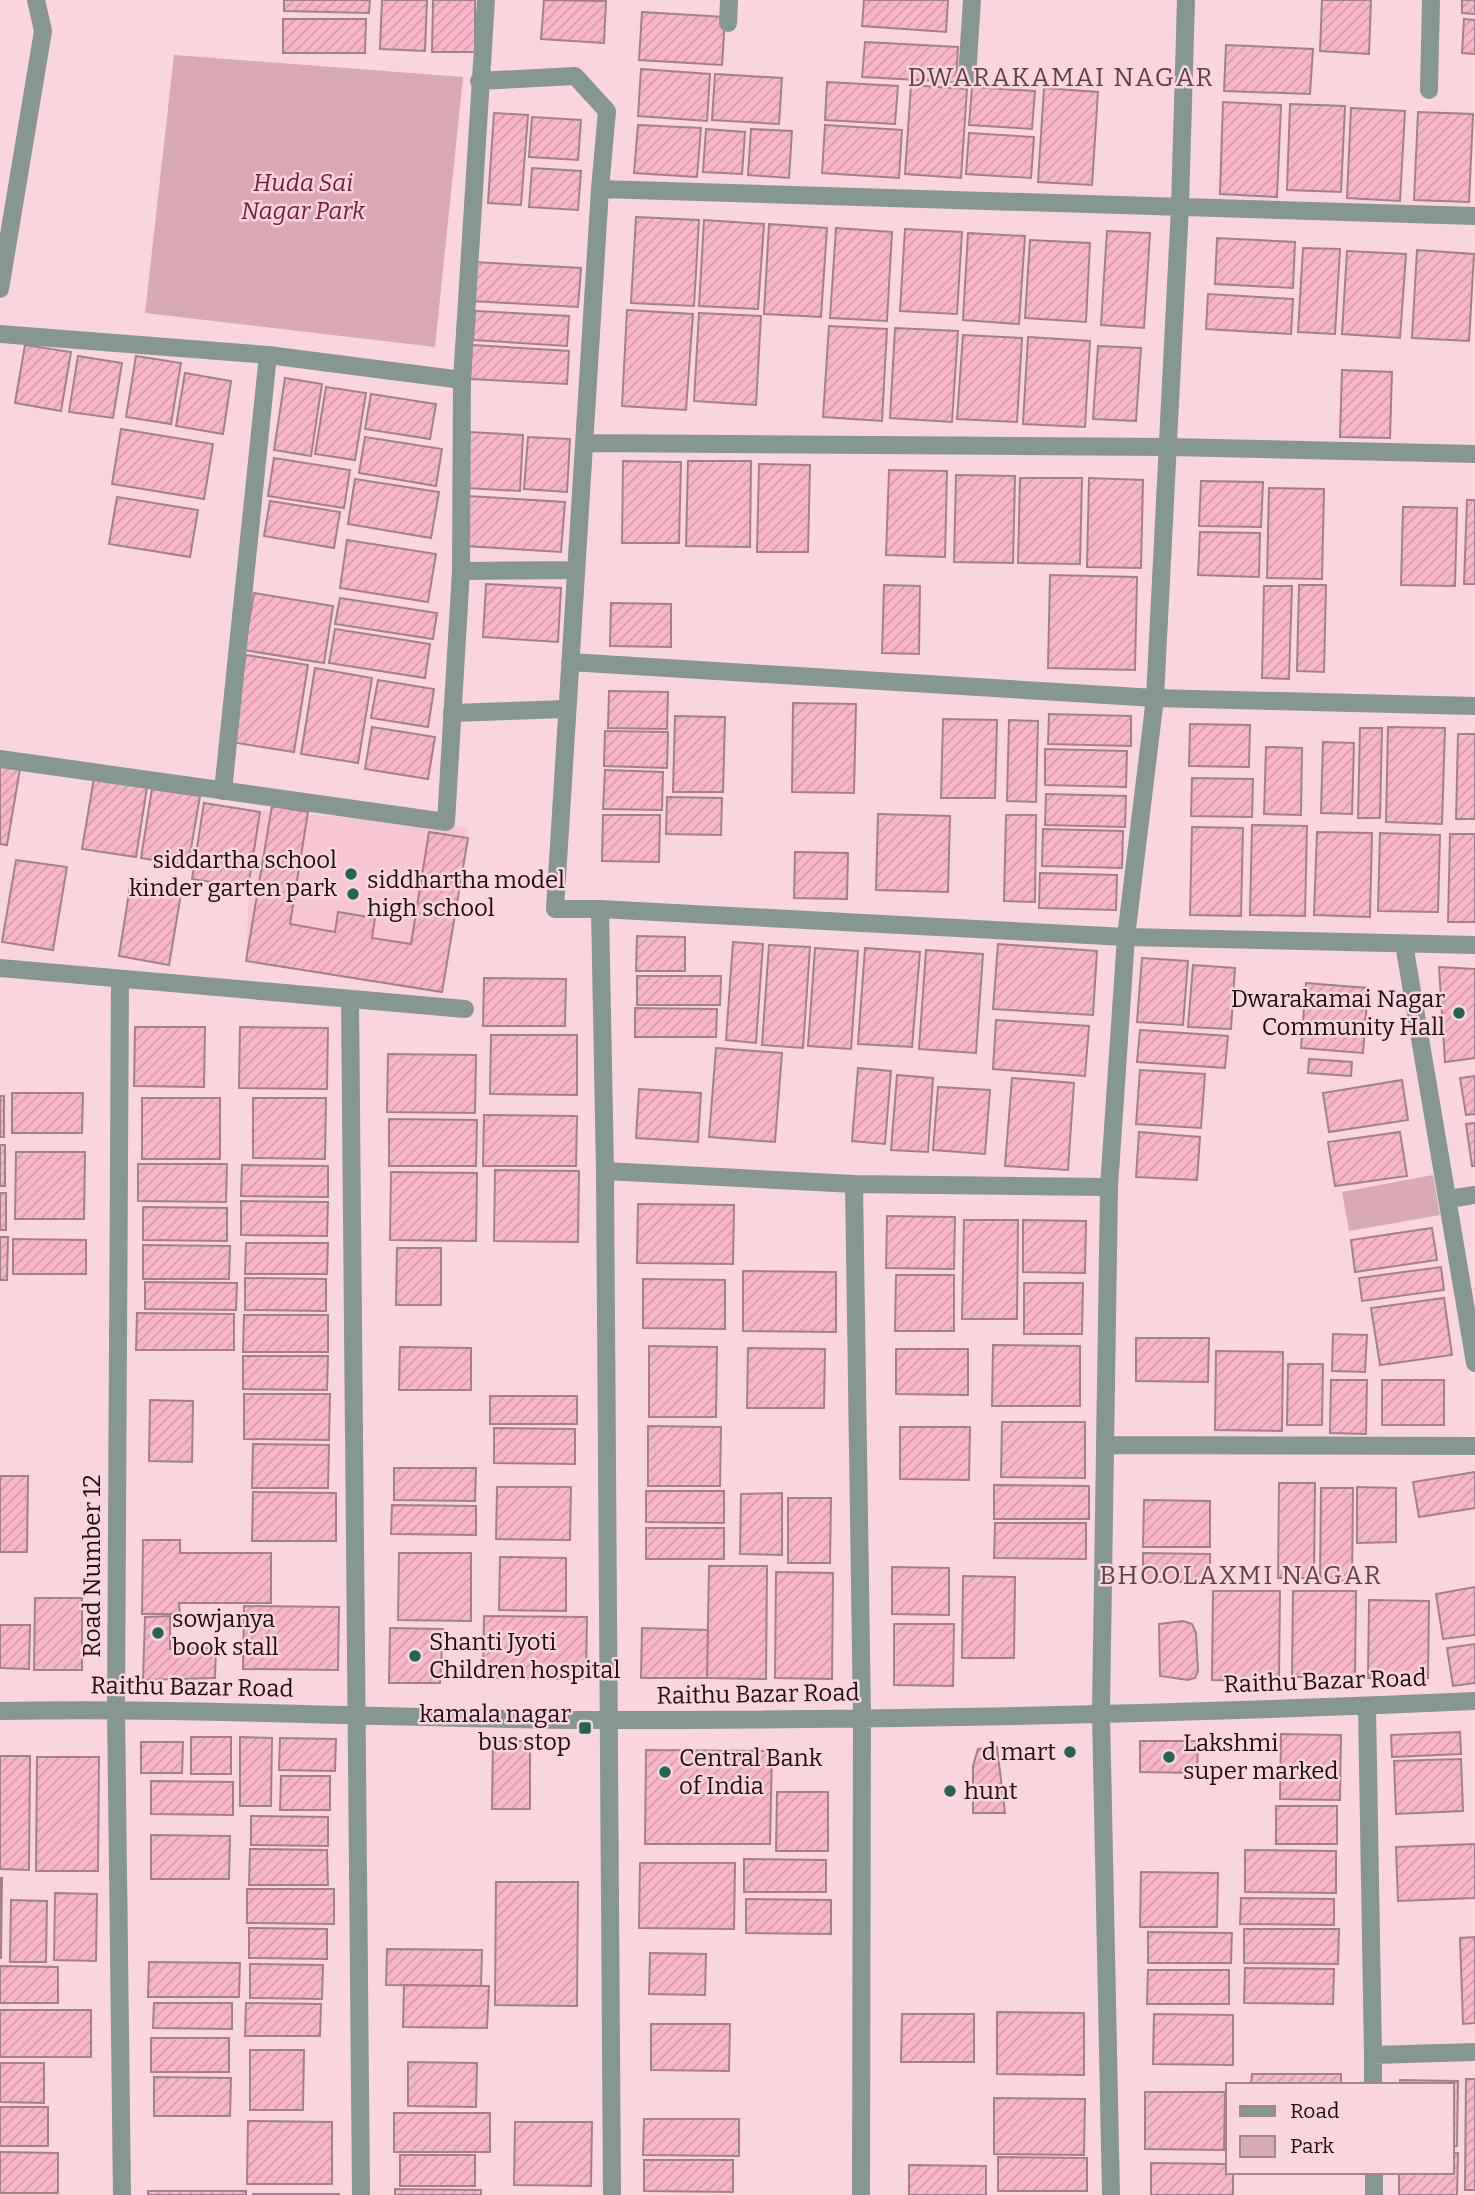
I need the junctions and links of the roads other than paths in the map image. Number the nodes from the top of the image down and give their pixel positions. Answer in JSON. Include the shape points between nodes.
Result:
{"nodes":[{"id":1,"x":36,"y":0,"type":"edge"},
{"id":2,"x":486,"y":0,"type":"edge"},
{"id":3,"x":729,"y":0,"type":"edge"},
{"id":4,"x":972,"y":0,"type":"edge"},
{"id":5,"x":1186,"y":0,"type":"edge"},
{"id":6,"x":1431,"y":0,"type":"edge"},
{"id":7,"x":728,"y":23,"type":"dead end"},
{"id":8,"x":967,"y":77,"type":"dead end"},
{"id":9,"x":479,"y":81,"type":"junction"},
{"id":10,"x":1429,"y":90,"type":"dead end"},
{"id":11,"x":600,"y":188,"type":"junction"},
{"id":12,"x":1180,"y":206,"type":"junction"},
{"id":13,"x":6,"y":216,"type":"edge"},
{"id":14,"x":1475,"y":216,"type":"edge"},
{"id":15,"x":0,"y":289,"type":"edge"},
{"id":16,"x":0,"y":334,"type":"edge"},
{"id":17,"x":268,"y":355,"type":"junction"},
{"id":18,"x":462,"y":380,"type":"junction"},
{"id":19,"x":584,"y":443,"type":"junction"},
{"id":20,"x":1169,"y":447,"type":"junction"},
{"id":21,"x":1475,"y":454,"type":"edge"},
{"id":22,"x":576,"y":570,"type":"junction"},
{"id":23,"x":461,"y":571,"type":"junction"},
{"id":24,"x":570,"y":662,"type":"junction"},
{"id":25,"x":1155,"y":698,"type":"junction"},
{"id":26,"x":1475,"y":706,"type":"edge"},
{"id":27,"x":567,"y":709,"type":"junction"},
{"id":28,"x":452,"y":713,"type":"junction"},
{"id":29,"x":0,"y":759,"type":"edge"},
{"id":30,"x":223,"y":791,"type":"junction"},
{"id":31,"x":600,"y":909,"type":"junction"},
{"id":32,"x":1126,"y":937,"type":"junction"},
{"id":33,"x":1404,"y":944,"type":"junction"},
{"id":34,"x":1475,"y":945,"type":"edge"},
{"id":35,"x":0,"y":968,"type":"edge"},
{"id":36,"x":120,"y":980,"type":"junction"},
{"id":37,"x":350,"y":999,"type":"junction"},
{"id":38,"x":465,"y":1009,"type":"dead end"},
{"id":39,"x":605,"y":1171,"type":"junction"},
{"id":40,"x":854,"y":1184,"type":"junction"},
{"id":41,"x":1109,"y":1187,"type":"junction"},
{"id":42,"x":1475,"y":1195,"type":"edge"},
{"id":43,"x":1449,"y":1199,"type":"junction"},
{"id":44,"x":1475,"y":1363,"type":"edge"},
{"id":45,"x":1105,"y":1445,"type":"junction"},
{"id":46,"x":1475,"y":1446,"type":"edge"},
{"id":47,"x":1475,"y":1701,"type":"edge"},
{"id":48,"x":1367,"y":1706,"type":"junction"},
{"id":49,"x":116,"y":1709,"type":"junction"},
{"id":50,"x":0,"y":1711,"type":"edge"},
{"id":51,"x":1101,"y":1712,"type":"junction"},
{"id":52,"x":355,"y":1716,"type":"junction"},
{"id":53,"x":862,"y":1717,"type":"junction"},
{"id":54,"x":607,"y":1720,"type":"junction"},
{"id":55,"x":1475,"y":2052,"type":"edge"},
{"id":56,"x":1373,"y":2055,"type":"junction"},
{"id":57,"x":1373,"y":2083,"type":"edge"},
{"id":58,"x":1374,"y":2174,"type":"edge"},
{"id":59,"x":122,"y":2195,"type":"edge"},
{"id":60,"x":361,"y":2195,"type":"edge"},
{"id":61,"x":612,"y":2195,"type":"edge"},
{"id":62,"x":861,"y":2195,"type":"edge"},
{"id":63,"x":1111,"y":2195,"type":"edge"},
{"id":64,"x":1374,"y":2195,"type":"edge"}],
"edges":[{"from":1,"to":13,"type":"street","via":[[43,31]]},
{"from":2,"to":9,"type":"street"},
{"from":3,"to":7,"type":"street"},
{"from":4,"to":8,"type":"street"},
{"from":5,"to":12,"type":"street"},
{"from":6,"to":10,"type":"street"},
{"from":9,"to":11,"type":"street","via":[[575,76],[607,111]]},
{"from":9,"to":18,"type":"street"},
{"from":11,"to":12,"type":"street"},
{"from":11,"to":19,"type":"street"},
{"from":12,"to":14,"type":"street"},
{"from":12,"to":20,"type":"street"},
{"from":13,"to":15,"type":"street"},
{"from":16,"to":17,"type":"street"},
{"from":17,"to":18,"type":"street"},
{"from":17,"to":30,"type":"street"},
{"from":18,"to":23,"type":"street"},
{"from":19,"to":20,"type":"street"},
{"from":19,"to":22,"type":"street"},
{"from":20,"to":21,"type":"street"},
{"from":20,"to":25,"type":"street"},
{"from":22,"to":23,"type":"street"},
{"from":22,"to":24,"type":"street"},
{"from":23,"to":28,"type":"street"},
{"from":24,"to":25,"type":"street"},
{"from":24,"to":27,"type":"street"},
{"from":25,"to":26,"type":"street"},
{"from":25,"to":32,"type":"street"},
{"from":27,"to":28,"type":"street"},
{"from":27,"to":31,"type":"street","via":[[555,909]]},
{"from":28,"to":30,"type":"street","via":[[446,821]]},
{"from":29,"to":30,"type":"street"},
{"from":31,"to":32,"type":"street"},
{"from":31,"to":39,"type":"street"},
{"from":32,"to":33,"type":"street"},
{"from":32,"to":41,"type":"street"},
{"from":33,"to":34,"type":"street"},
{"from":33,"to":43,"type":"street"},
{"from":35,"to":36,"type":"street"},
{"from":36,"to":37,"type":"street"},
{"from":36,"to":49,"type":"street","name":"Road Number 12"},
{"from":37,"to":38,"type":"street"},
{"from":37,"to":52,"type":"street"},
{"from":39,"to":40,"type":"street"},
{"from":39,"to":54,"type":"street"},
{"from":40,"to":41,"type":"street"},
{"from":40,"to":53,"type":"street"},
{"from":41,"to":45,"type":"street"},
{"from":42,"to":43,"type":"street"},
{"from":43,"to":44,"type":"street"},
{"from":45,"to":46,"type":"street"},
{"from":45,"to":51,"type":"street"},
{"from":47,"to":48,"type":"street","name":"Raithu Bazar Road"},
{"from":48,"to":51,"type":"street","name":"Raithu Bazar Road"},
{"from":48,"to":56,"type":"street"},
{"from":49,"to":50,"type":"street","name":"Raithu Bazar Road"},
{"from":49,"to":52,"type":"street","name":"Raithu Bazar Road"},
{"from":49,"to":59,"type":"street","name":"Road Number 12"},
{"from":51,"to":53,"type":"street","name":"Raithu Bazar Road"},
{"from":51,"to":63,"type":"street"},
{"from":52,"to":54,"type":"street","name":"Raithu Bazar Road"},
{"from":52,"to":60,"type":"street"},
{"from":53,"to":54,"type":"street","name":"Raithu Bazar Road"},
{"from":53,"to":62,"type":"street"},
{"from":54,"to":61,"type":"street"},
{"from":55,"to":56,"type":"street"},
{"from":56,"to":57,"type":"street"},
{"from":58,"to":64,"type":"street"}]}
